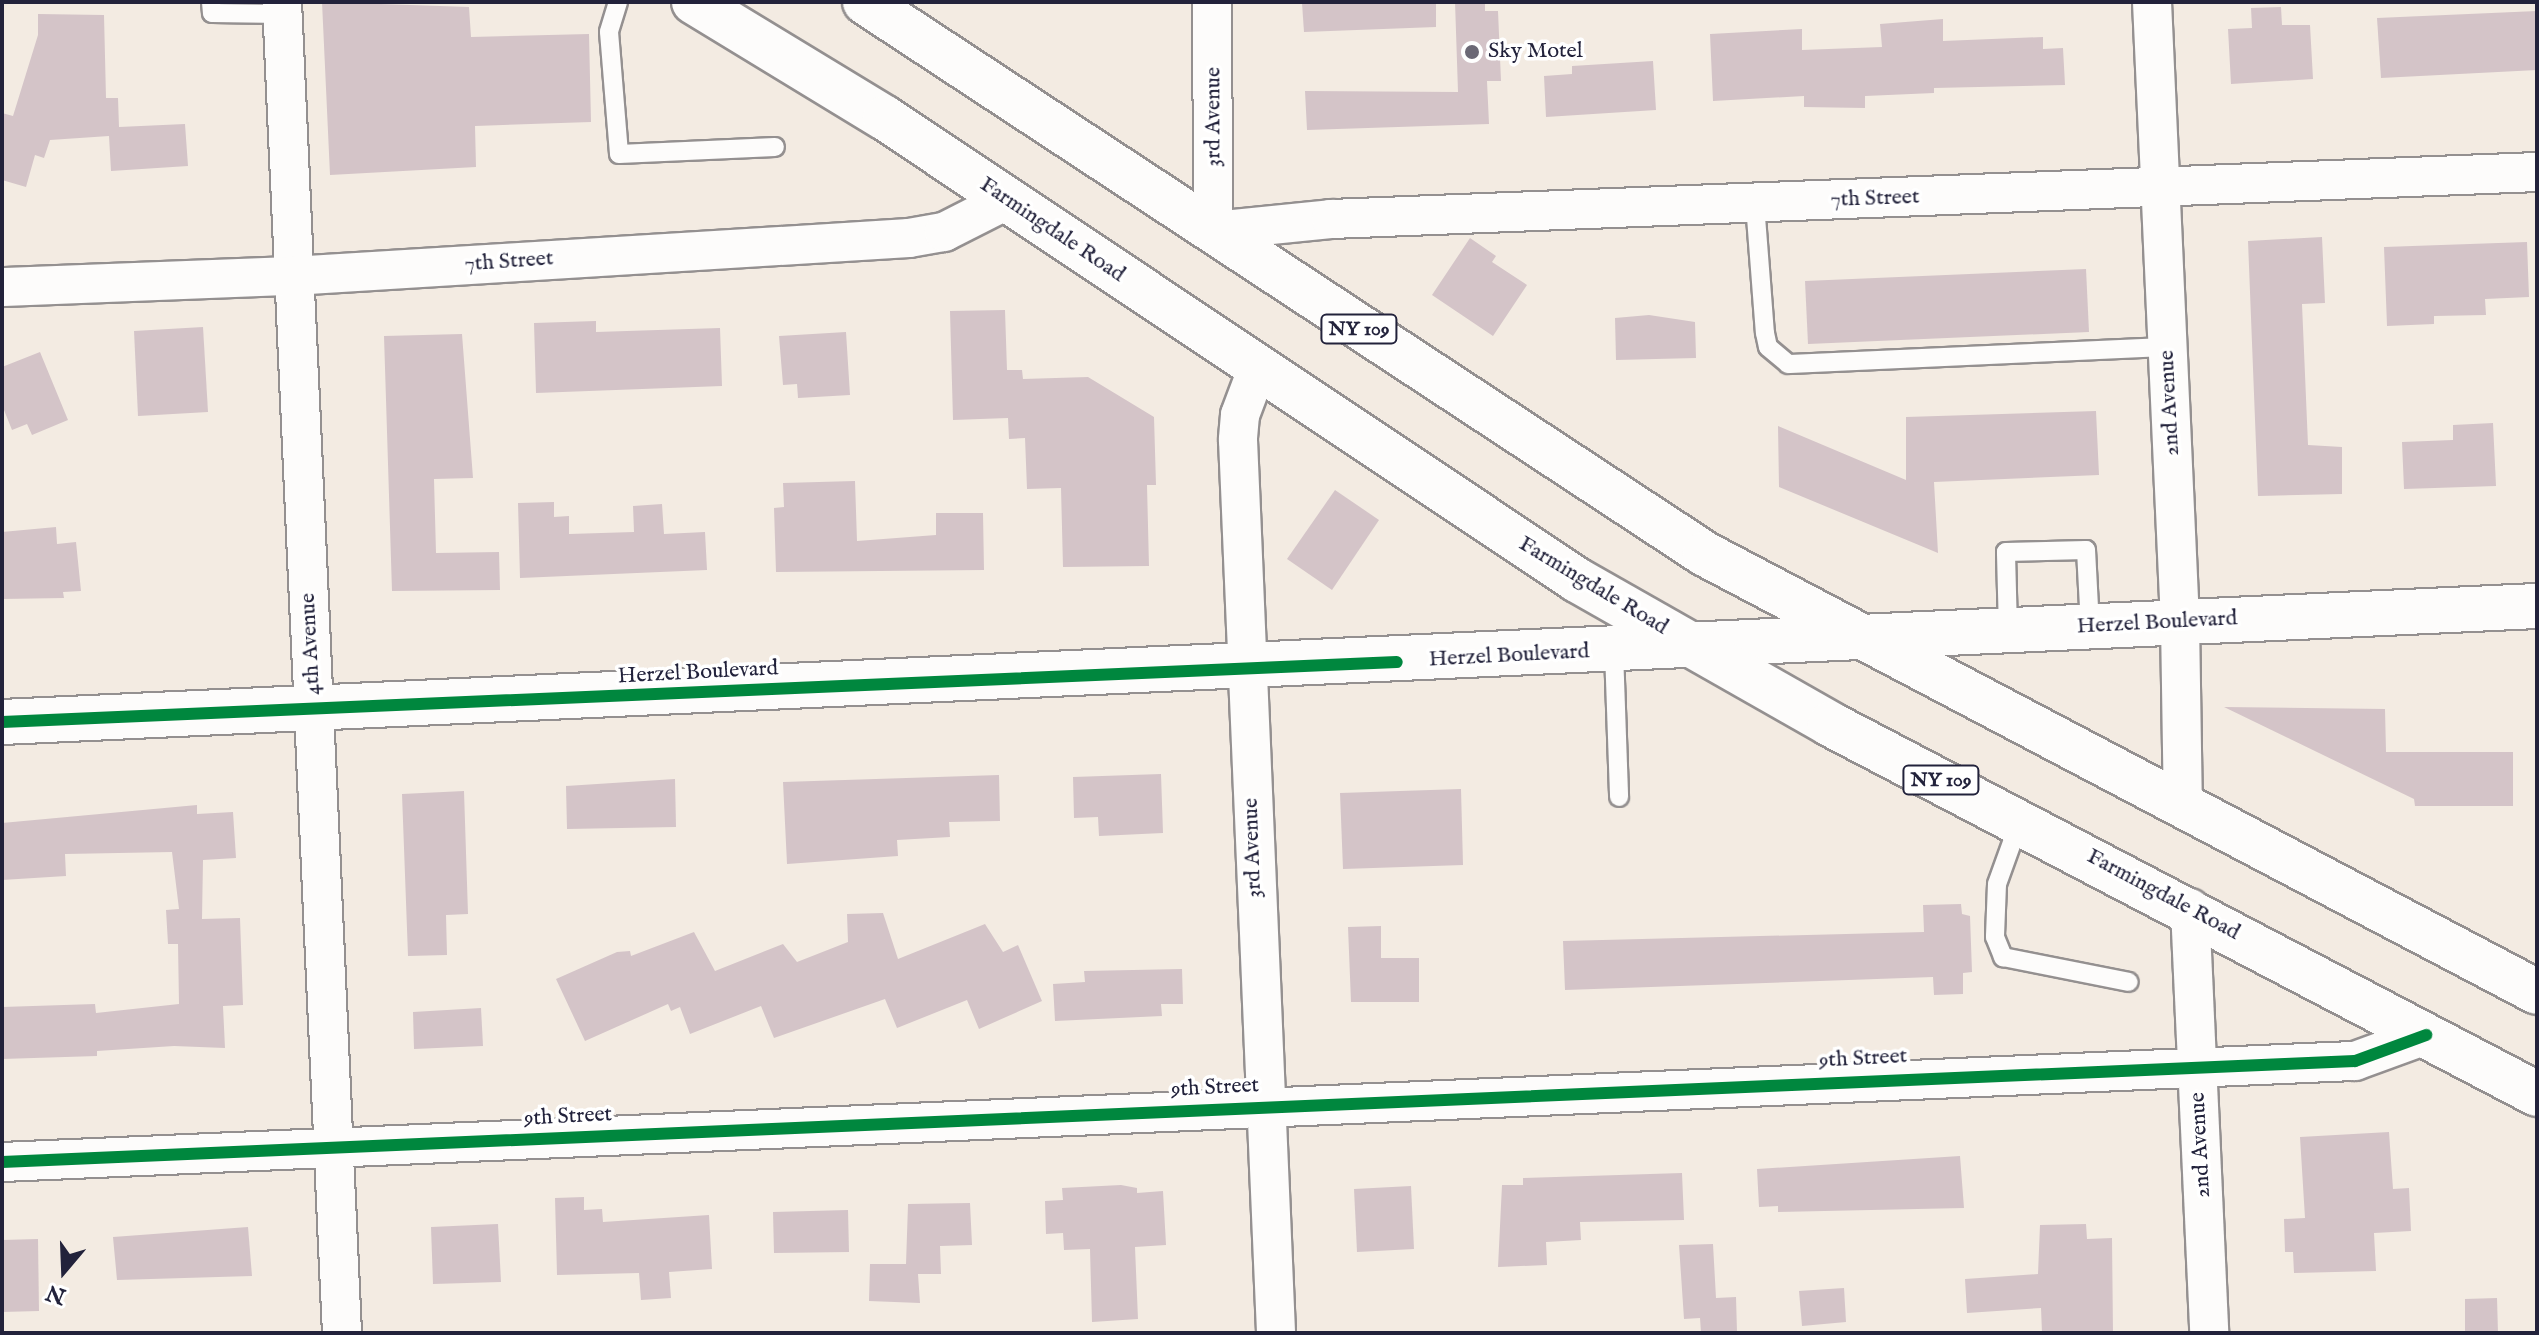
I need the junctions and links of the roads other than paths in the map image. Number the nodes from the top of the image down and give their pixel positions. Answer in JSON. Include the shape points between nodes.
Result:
{"nodes":[{"id":1,"x":211,"y":2,"type":"edge"},
{"id":2,"x":618,"y":2,"type":"edge"},
{"id":3,"x":694,"y":2,"type":"edge"},
{"id":4,"x":865,"y":2,"type":"edge"},
{"id":5,"x":1212,"y":2,"type":"edge"},
{"id":6,"x":2152,"y":2,"type":"edge"},
{"id":7,"x":282,"y":8,"type":"edge"},
{"id":8,"x":775,"y":147,"type":"dead end"},
{"id":9,"x":2537,"y":172,"type":"edge"},
{"id":10,"x":2161,"y":188,"type":"junction"},
{"id":11,"x":1007,"y":200,"type":"junction"},
{"id":12,"x":1755,"y":204,"type":"junction"},
{"id":13,"x":1213,"y":231,"type":"junction"},
{"id":14,"x":292,"y":276,"type":"junction"},
{"id":15,"x":2,"y":287,"type":"edge"},
{"id":16,"x":2167,"y":347,"type":"junction"},
{"id":17,"x":1258,"y":367,"type":"junction"},
{"id":18,"x":2537,"y":606,"type":"edge"},
{"id":19,"x":2180,"y":622,"type":"junction"},
{"id":20,"x":2090,"y":626,"type":"junction"},
{"id":21,"x":2008,"y":630,"type":"junction"},
{"id":22,"x":1863,"y":639,"type":"junction"},
{"id":23,"x":1695,"y":646,"type":"junction"},
{"id":24,"x":1614,"y":651,"type":"junction"},
{"id":25,"x":1245,"y":668,"type":"junction"},
{"id":26,"x":315,"y":710,"type":"junction"},
{"id":27,"x":2,"y":722,"type":"edge"},
{"id":28,"x":1619,"y":797,"type":"dead end"},
{"id":29,"x":2183,"y":805,"type":"junction"},
{"id":30,"x":2020,"y":820,"type":"junction"},
{"id":31,"x":2190,"y":908,"type":"junction"},
{"id":32,"x":2129,"y":982,"type":"dead end"},
{"id":33,"x":2537,"y":992,"type":"edge"},
{"id":34,"x":2426,"y":1035,"type":"junction"},
{"id":35,"x":2197,"y":1064,"type":"junction"},
{"id":36,"x":2537,"y":1094,"type":"edge"},
{"id":37,"x":1264,"y":1106,"type":"junction"},
{"id":38,"x":334,"y":1148,"type":"junction"},
{"id":39,"x":2,"y":1162,"type":"edge"},
{"id":40,"x":342,"y":1333,"type":"edge"},
{"id":41,"x":1276,"y":1333,"type":"edge"},
{"id":42,"x":2209,"y":1333,"type":"edge"}],
"edges":[{"from":1,"to":7,"type":"lane","via":[[212,13]]},
{"from":2,"to":8,"type":"lane","via":[[609,32],[619,154]]},
{"from":3,"to":11,"type":"main road","name":"Farmingdale Road","number":"NY 109"},
{"from":4,"to":13,"type":"main road","number":"NY 109"},
{"from":5,"to":13,"type":"street","name":"3rd Avenue"},
{"from":6,"to":10,"type":"street","name":"2nd Avenue"},
{"from":7,"to":14,"type":"street","name":"4th Avenue"},
{"from":9,"to":10,"type":"street","name":"7th Street"},
{"from":10,"to":12,"type":"street","name":"7th Street"},
{"from":10,"to":16,"type":"street","name":"2nd Avenue"},
{"from":11,"to":14,"type":"street","name":"7th Street","via":[[944,232],[909,238]]},
{"from":11,"to":17,"type":"main road","name":"Farmingdale Road","number":"NY 109"},
{"from":12,"to":13,"type":"street","name":"7th Street","via":[[1331,219]]},
{"from":12,"to":16,"type":"lane","via":[[1765,333],[1768,347],[1788,364]]},
{"from":13,"to":22,"type":"main road","number":"NY 109","via":[[1619,501]]},
{"from":14,"to":15,"type":"street","name":"7th Street"},
{"from":14,"to":26,"type":"street","name":"4th Avenue"},
{"from":16,"to":19,"type":"street","name":"2nd Avenue"},
{"from":17,"to":23,"type":"main road","name":"Farmingdale Road","number":"NY 109","via":[[1577,580]]},
{"from":17,"to":25,"type":"street","name":"3rd Avenue","via":[[1238,428]]},
{"from":18,"to":19,"type":"main road","name":"Herzel Boulevard"},
{"from":19,"to":20,"type":"main road","name":"Herzel Boulevard"},
{"from":19,"to":29,"type":"street","name":"2nd Avenue"},
{"from":20,"to":21,"type":"main road","name":"Herzel Boulevard"},
{"from":20,"to":21,"type":"lane","via":[[2086,550],[2006,552]]},
{"from":21,"to":22,"type":"main road","name":"Herzel Boulevard"},
{"from":22,"to":23,"type":"main road","name":"Herzel Boulevard"},
{"from":22,"to":29,"type":"main road","number":"NY 109"},
{"from":23,"to":24,"type":"main road","name":"Herzel Boulevard"},
{"from":23,"to":30,"type":"main road","name":"Farmingdale Road","number":"NY 109","via":[[1830,724]]},
{"from":24,"to":25,"type":"main road","name":"Herzel Boulevard"},
{"from":24,"to":28,"type":"lane"},
{"from":25,"to":26,"type":"main road","name":"Herzel Boulevard"},
{"from":25,"to":37,"type":"street","name":"3rd Avenue"},
{"from":26,"to":27,"type":"main road","name":"Herzel Boulevard"},
{"from":26,"to":38,"type":"street","name":"4th Avenue"},
{"from":29,"to":33,"type":"main road","number":"NY 109"},
{"from":30,"to":31,"type":"main road","name":"Farmingdale Road","number":"NY 109"},
{"from":30,"to":32,"type":"lane","via":[[1997,884],[1995,937],[2003,957]]},
{"from":31,"to":34,"type":"main road","name":"Farmingdale Road","number":"NY 109"},
{"from":31,"to":35,"type":"street","name":"2nd Avenue"},
{"from":34,"to":35,"type":"street","name":"9th Street","via":[[2355,1061]]},
{"from":34,"to":36,"type":"main road","name":"Farmingdale Road","number":"NY 109"},
{"from":35,"to":37,"type":"street","name":"9th Street"},
{"from":35,"to":42,"type":"street","name":"2nd Avenue"},
{"from":37,"to":38,"type":"street","name":"9th Street"},
{"from":37,"to":41,"type":"street","name":"3rd Avenue"},
{"from":38,"to":39,"type":"street","name":"9th Street"},
{"from":38,"to":40,"type":"street","name":"4th Avenue"}]}
